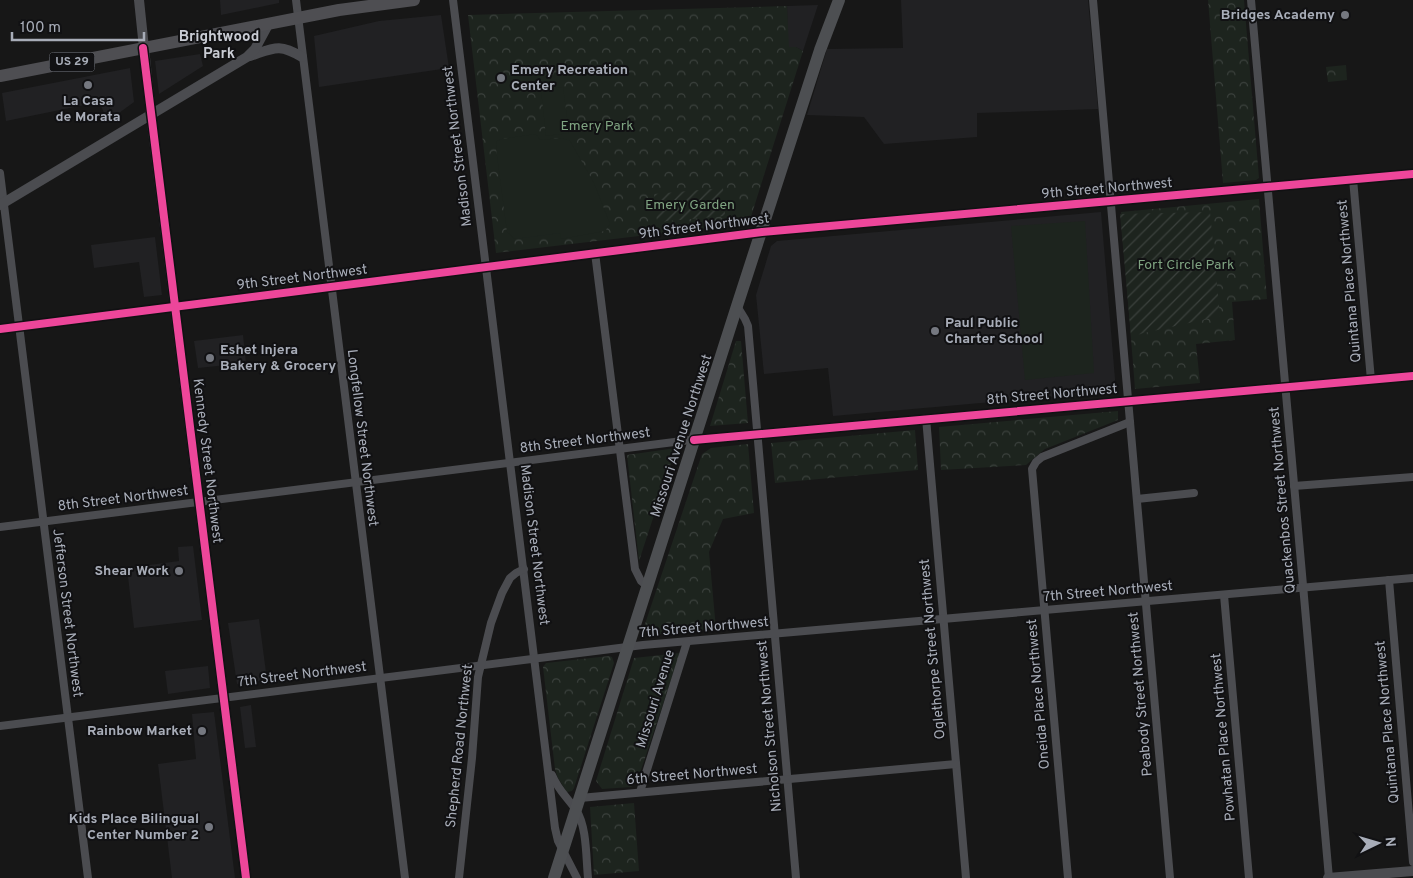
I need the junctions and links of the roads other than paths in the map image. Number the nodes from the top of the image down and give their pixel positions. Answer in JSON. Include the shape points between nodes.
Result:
{"nodes":[{"id":1,"x":139,"y":0,"type":"edge"},
{"id":2,"x":296,"y":0,"type":"edge"},
{"id":3,"x":414,"y":0,"type":"edge"},
{"id":4,"x":453,"y":0,"type":"edge"},
{"id":5,"x":839,"y":0,"type":"edge"},
{"id":6,"x":1093,"y":0,"type":"edge"},
{"id":7,"x":1251,"y":0,"type":"edge"},
{"id":8,"x":297,"y":18,"type":"junction"},
{"id":9,"x":269,"y":23,"type":"junction"},
{"id":10,"x":143,"y":48,"type":"junction"},
{"id":11,"x":247,"y":57,"type":"junction"},
{"id":12,"x":302,"y":57,"type":"junction"},
{"id":13,"x":0,"y":76,"type":"edge"},
{"id":14,"x":151,"y":115,"type":"junction"},
{"id":15,"x":0,"y":173,"type":"edge"},
{"id":16,"x":1413,"y":174,"type":"edge"},
{"id":17,"x":1354,"y":179,"type":"junction"},
{"id":18,"x":1268,"y":187,"type":"junction"},
{"id":19,"x":1111,"y":201,"type":"junction"},
{"id":20,"x":2,"y":204,"type":"edge"},
{"id":21,"x":762,"y":232,"type":"junction"},
{"id":22,"x":595,"y":253,"type":"junction"},
{"id":23,"x":486,"y":267,"type":"junction"},
{"id":24,"x":330,"y":287,"type":"junction"},
{"id":25,"x":175,"y":306,"type":"junction"},
{"id":26,"x":737,"y":306,"type":"junction"},
{"id":27,"x":19,"y":326,"type":"junction"},
{"id":28,"x":0,"y":329,"type":"edge"},
{"id":29,"x":1413,"y":376,"type":"edge"},
{"id":30,"x":1371,"y":380,"type":"junction"},
{"id":31,"x":1285,"y":388,"type":"junction"},
{"id":32,"x":1128,"y":401,"type":"junction"},
{"id":33,"x":926,"y":418,"type":"junction"},
{"id":34,"x":1130,"y":422,"type":"junction"},
{"id":35,"x":758,"y":433,"type":"junction"},
{"id":36,"x":694,"y":440,"type":"junction"},
{"id":37,"x":620,"y":449,"type":"junction"},
{"id":38,"x":510,"y":463,"type":"junction"},
{"id":39,"x":1413,"y":477,"type":"edge"},
{"id":40,"x":355,"y":482,"type":"junction"},
{"id":41,"x":1294,"y":486,"type":"junction"},
{"id":42,"x":1194,"y":493,"type":"dead end"},
{"id":43,"x":1137,"y":499,"type":"junction"},
{"id":44,"x":199,"y":502,"type":"junction"},
{"id":45,"x":43,"y":522,"type":"junction"},
{"id":46,"x":0,"y":527,"type":"edge"},
{"id":47,"x":524,"y":569,"type":"junction"},
{"id":48,"x":1413,"y":578,"type":"edge"},
{"id":49,"x":1389,"y":580,"type":"junction"},
{"id":50,"x":647,"y":586,"type":"junction"},
{"id":51,"x":1303,"y":588,"type":"junction"},
{"id":52,"x":1224,"y":595,"type":"junction"},
{"id":53,"x":1146,"y":601,"type":"junction"},
{"id":54,"x":1044,"y":610,"type":"junction"},
{"id":55,"x":943,"y":619,"type":"junction"},
{"id":56,"x":775,"y":634,"type":"junction"},
{"id":57,"x":687,"y":642,"type":"junction"},
{"id":58,"x":628,"y":647,"type":"junction"},
{"id":59,"x":535,"y":659,"type":"junction"},
{"id":60,"x":480,"y":666,"type":"junction"},
{"id":61,"x":380,"y":678,"type":"junction"},
{"id":62,"x":224,"y":698,"type":"junction"},
{"id":63,"x":68,"y":717,"type":"junction"},
{"id":64,"x":0,"y":726,"type":"edge"},
{"id":65,"x":956,"y":764,"type":"junction"},
{"id":66,"x":548,"y":766,"type":"junction"},
{"id":67,"x":787,"y":780,"type":"junction"},
{"id":68,"x":640,"y":792,"type":"junction"},
{"id":69,"x":578,"y":804,"type":"junction"},
{"id":70,"x":563,"y":850,"type":"junction"},
{"id":71,"x":1413,"y":862,"type":"edge"},
{"id":72,"x":1413,"y":870,"type":"edge"},
{"id":73,"x":88,"y":878,"type":"edge"},
{"id":74,"x":246,"y":878,"type":"edge"},
{"id":75,"x":405,"y":878,"type":"edge"},
{"id":76,"x":459,"y":878,"type":"edge"},
{"id":77,"x":554,"y":878,"type":"edge"},
{"id":78,"x":577,"y":878,"type":"edge"},
{"id":79,"x":588,"y":878,"type":"edge"},
{"id":80,"x":796,"y":878,"type":"edge"},
{"id":81,"x":966,"y":878,"type":"edge"},
{"id":82,"x":1068,"y":878,"type":"edge"},
{"id":83,"x":1170,"y":878,"type":"edge"},
{"id":84,"x":1249,"y":878,"type":"edge"},
{"id":85,"x":1328,"y":878,"type":"edge"}],
"edges":[{"from":1,"to":10,"type":"street","name":"Kennedy Street Northwest"},
{"from":2,"to":8,"type":"street","name":"Longfellow Street Northwest"},
{"from":3,"to":8,"type":"highway","number":"US 29"},
{"from":4,"to":23,"type":"street","name":"Madison Street Northwest"},
{"from":5,"to":21,"type":"main road","name":"Missouri Avenue Northwest"},
{"from":6,"to":19,"type":"street","name":"Peabody Street Northwest"},
{"from":7,"to":18,"type":"street","name":"Quackenbos Street Northwest"},
{"from":8,"to":9,"type":"highway","number":"US 29"},
{"from":8,"to":12,"type":"street","name":"Longfellow Street Northwest"},
{"from":9,"to":10,"type":"highway","number":"US 29"},
{"from":9,"to":11,"type":"street"},
{"from":10,"to":13,"type":"highway","number":"US 29"},
{"from":10,"to":14,"type":"street","name":"Kennedy Street Northwest"},
{"from":11,"to":12,"type":"street","via":[[274,48],[283,48]]},
{"from":11,"to":14,"type":"street"},
{"from":12,"to":24,"type":"street","name":"Longfellow Street Northwest"},
{"from":14,"to":20,"type":"street"},
{"from":14,"to":25,"type":"street","name":"Kennedy Street Northwest"},
{"from":15,"to":20,"type":"street","name":"Jefferson Street Northwest"},
{"from":16,"to":17,"type":"street","name":"9th Street Northwest"},
{"from":17,"to":18,"type":"street","name":"9th Street Northwest"},
{"from":17,"to":30,"type":"street","name":"Quintana Place Northwest"},
{"from":18,"to":19,"type":"street","name":"9th Street Northwest"},
{"from":18,"to":31,"type":"street","name":"Quackenbos Street Northwest"},
{"from":19,"to":21,"type":"street","name":"9th Street Northwest"},
{"from":19,"to":32,"type":"street","name":"Peabody Street Northwest"},
{"from":20,"to":27,"type":"street","name":"Jefferson Street Northwest"},
{"from":21,"to":22,"type":"street","name":"9th Street Northwest"},
{"from":21,"to":26,"type":"main road","name":"Missouri Avenue Northwest"},
{"from":22,"to":23,"type":"street","name":"9th Street Northwest"},
{"from":22,"to":37,"type":"street"},
{"from":23,"to":24,"type":"street","name":"9th Street Northwest"},
{"from":23,"to":38,"type":"street","name":"Madison Street Northwest"},
{"from":24,"to":25,"type":"street","name":"9th Street Northwest"},
{"from":24,"to":40,"type":"street","name":"Longfellow Street Northwest"},
{"from":25,"to":27,"type":"street","name":"9th Street Northwest"},
{"from":25,"to":44,"type":"street","name":"Kennedy Street Northwest"},
{"from":26,"to":35,"type":"street","name":"Nicholson Street Northwest","via":[[748,326]]},
{"from":26,"to":36,"type":"main road","name":"Missouri Avenue Northwest"},
{"from":27,"to":28,"type":"street","name":"9th Street Northwest"},
{"from":27,"to":45,"type":"street","name":"Jefferson Street Northwest"},
{"from":29,"to":30,"type":"street","name":"8th Street Northwest"},
{"from":30,"to":31,"type":"street","name":"8th Street Northwest"},
{"from":31,"to":32,"type":"street","name":"8th Street Northwest"},
{"from":31,"to":41,"type":"street","name":"Quackenbos Street Northwest"},
{"from":32,"to":33,"type":"street","name":"8th Street Northwest"},
{"from":32,"to":34,"type":"street","name":"Peabody Street Northwest"},
{"from":33,"to":35,"type":"street","name":"8th Street Northwest"},
{"from":33,"to":55,"type":"street","name":"Oglethorpe Street Northwest"},
{"from":34,"to":43,"type":"street","name":"Peabody Street Northwest"},
{"from":34,"to":54,"type":"street","name":"Oneida Place Northwest","via":[[1042,458],[1034,466]]},
{"from":35,"to":36,"type":"street","name":"8th Street Northwest"},
{"from":35,"to":56,"type":"street","name":"Nicholson Street Northwest"},
{"from":36,"to":37,"type":"street","name":"8th Street Northwest"},
{"from":36,"to":50,"type":"main road","name":"Missouri Avenue Northwest"},
{"from":37,"to":38,"type":"street","name":"8th Street Northwest"},
{"from":37,"to":50,"type":"street","via":[[635,569]]},
{"from":38,"to":40,"type":"street","name":"8th Street Northwest"},
{"from":38,"to":47,"type":"street","name":"Madison Street Northwest"},
{"from":39,"to":41,"type":"street"},
{"from":40,"to":44,"type":"street","name":"8th Street Northwest"},
{"from":40,"to":61,"type":"street","name":"Longfellow Street Northwest"},
{"from":41,"to":51,"type":"street","name":"Quackenbos Street Northwest"},
{"from":42,"to":43,"type":"street"},
{"from":43,"to":53,"type":"street","name":"Peabody Street Northwest"},
{"from":44,"to":45,"type":"street","name":"8th Street Northwest"},
{"from":44,"to":62,"type":"street","name":"Kennedy Street Northwest"},
{"from":45,"to":46,"type":"street","name":"8th Street Northwest"},
{"from":45,"to":63,"type":"street","name":"Jefferson Street Northwest"},
{"from":47,"to":59,"type":"street","name":"Madison Street Northwest"},
{"from":47,"to":60,"type":"street","name":"Shepherd Road Northwest","via":[[510,578],[502,593]]},
{"from":48,"to":49,"type":"street","name":"7th Street Northwest"},
{"from":49,"to":51,"type":"street","name":"7th Street Northwest"},
{"from":49,"to":71,"type":"street","name":"Quintana Place Northwest"},
{"from":50,"to":58,"type":"main road","name":"Missouri Avenue Northwest"},
{"from":51,"to":52,"type":"street","name":"7th Street Northwest"},
{"from":51,"to":85,"type":"street","name":"Quackenbos Street Northwest"},
{"from":52,"to":53,"type":"street","name":"7th Street Northwest"},
{"from":52,"to":84,"type":"street","name":"Powhatan Place Northwest"},
{"from":53,"to":54,"type":"street","name":"7th Street Northwest"},
{"from":53,"to":83,"type":"street","name":"Peabody Street Northwest"},
{"from":54,"to":55,"type":"street","name":"7th Street Northwest"},
{"from":54,"to":82,"type":"street","name":"Oneida Place Northwest"},
{"from":55,"to":56,"type":"street","name":"7th Street Northwest"},
{"from":55,"to":65,"type":"street","name":"Oglethorpe Street Northwest"},
{"from":56,"to":57,"type":"street","name":"7th Street Northwest"},
{"from":56,"to":67,"type":"street","name":"Nicholson Street Northwest"},
{"from":57,"to":58,"type":"street","name":"7th Street Northwest"},
{"from":57,"to":68,"type":"street","name":"Missouri Avenue"},
{"from":58,"to":59,"type":"street","name":"7th Street Northwest"},
{"from":58,"to":69,"type":"main road","name":"Missouri Avenue Northwest"},
{"from":59,"to":60,"type":"street","name":"7th Street Northwest"},
{"from":59,"to":66,"type":"street","name":"Madison Street Northwest"},
{"from":60,"to":61,"type":"street","name":"7th Street Northwest"},
{"from":60,"to":76,"type":"street","name":"Shepherd Road Northwest"},
{"from":61,"to":62,"type":"street","name":"7th Street Northwest"},
{"from":61,"to":75,"type":"street","name":"Longfellow Street Northwest"},
{"from":62,"to":63,"type":"street","name":"7th Street Northwest"},
{"from":62,"to":74,"type":"street","name":"Kennedy Street Northwest"},
{"from":63,"to":64,"type":"street","name":"7th Street Northwest"},
{"from":63,"to":73,"type":"street","name":"Jefferson Street Northwest"},
{"from":65,"to":67,"type":"street","name":"6th Street Northwest"},
{"from":65,"to":81,"type":"street","name":"Oglethorpe Street Northwest"},
{"from":66,"to":69,"type":"street","name":"Madison Street Northwest","via":[[557,788]]},
{"from":66,"to":70,"type":"street","name":"Madison Street Northwest","via":[[555,828]]},
{"from":67,"to":68,"type":"street","name":"6th Street Northwest"},
{"from":67,"to":80,"type":"street","name":"Nicholson Street Northwest"},
{"from":68,"to":69,"type":"street","name":"6th Street Northwest"},
{"from":69,"to":70,"type":"main road","name":"Missouri Avenue Northwest"},
{"from":69,"to":79,"type":"street","name":"Madison Street Northwest"},
{"from":70,"to":77,"type":"main road","name":"Missouri Avenue Northwest"},
{"from":70,"to":78,"type":"street","name":"Madison Street Northwest"},
{"from":72,"to":85,"type":"street"}]}
